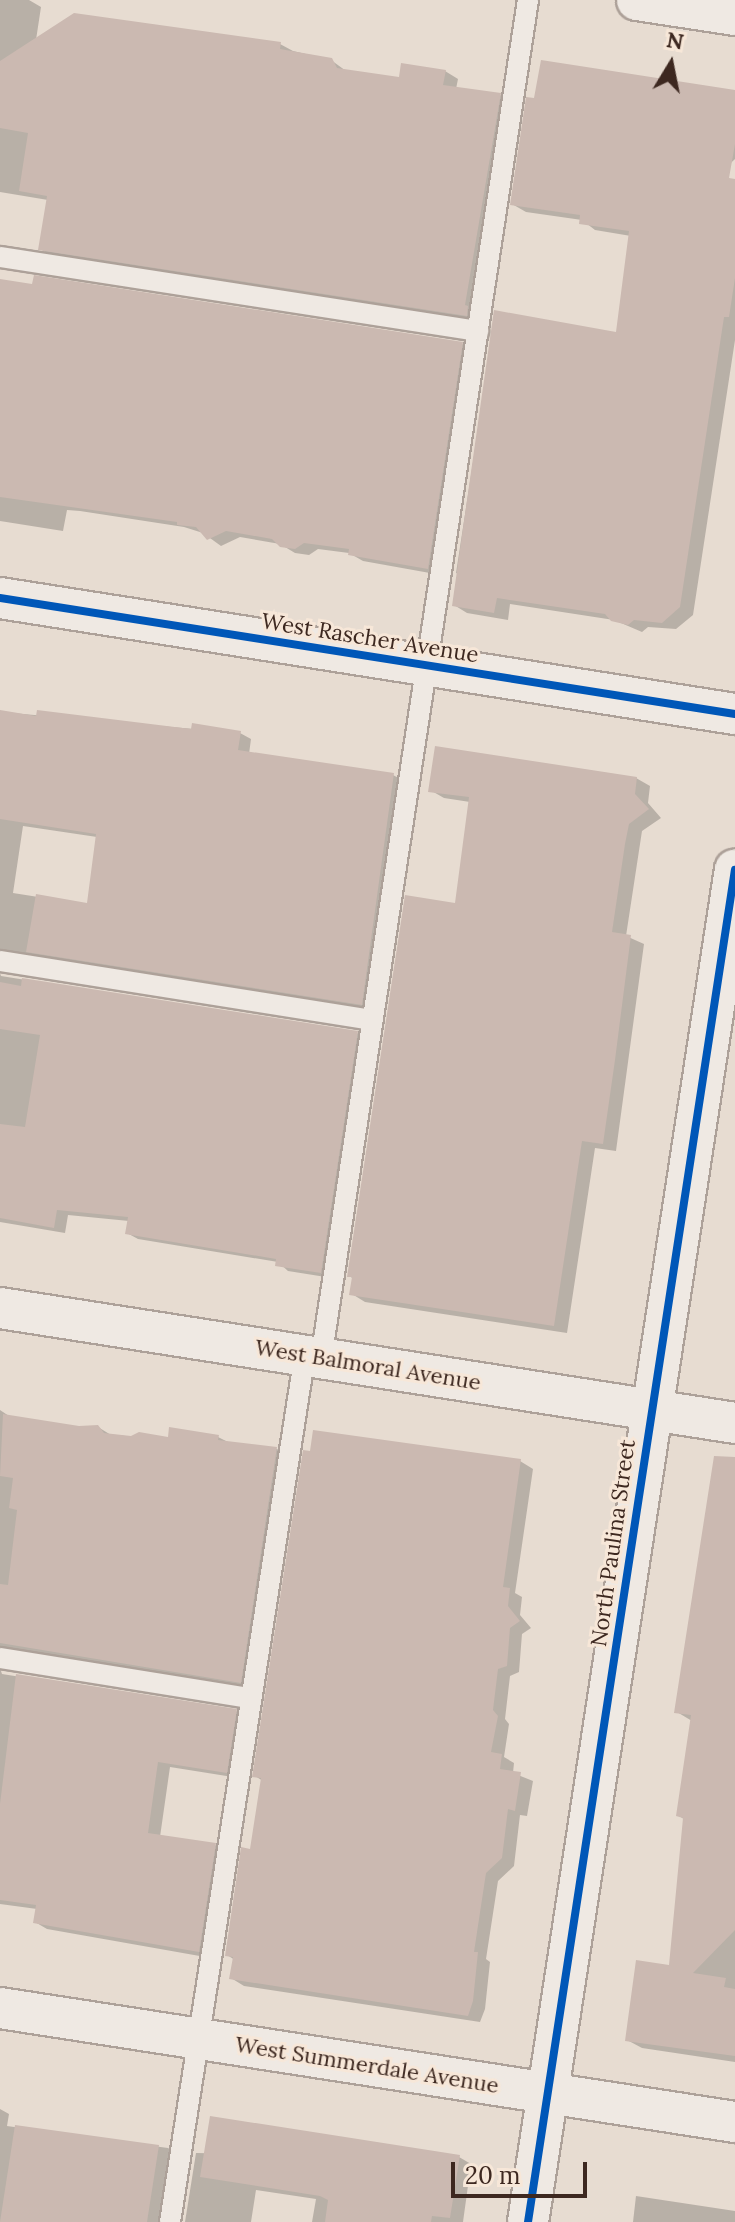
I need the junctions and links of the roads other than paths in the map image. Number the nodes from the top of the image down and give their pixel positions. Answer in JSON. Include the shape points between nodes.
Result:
{"nodes":[{"id":1,"x":528,"y":0,"type":"edge"},
{"id":2,"x":637,"y":0,"type":"edge"},
{"id":3,"x":735,"y":15,"type":"edge"},
{"id":4,"x":0,"y":257,"type":"edge"},
{"id":5,"x":478,"y":331,"type":"junction"},
{"id":6,"x":0,"y":598,"type":"edge"},
{"id":7,"x":426,"y":665,"type":"junction"},
{"id":8,"x":735,"y":714,"type":"edge"},
{"id":9,"x":735,"y":870,"type":"edge"},
{"id":10,"x":0,"y":961,"type":"edge"},
{"id":11,"x":372,"y":1020,"type":"junction"},
{"id":12,"x":0,"y":1308,"type":"edge"},
{"id":13,"x":313,"y":1356,"type":"junction"},
{"id":14,"x":651,"y":1409,"type":"junction"},
{"id":15,"x":735,"y":1423,"type":"edge"},
{"id":16,"x":0,"y":1658,"type":"edge"},
{"id":17,"x":251,"y":1698,"type":"junction"},
{"id":18,"x":0,"y":2008,"type":"edge"},
{"id":19,"x":199,"y":2039,"type":"junction"},
{"id":20,"x":549,"y":2094,"type":"junction"},
{"id":21,"x":735,"y":2122,"type":"edge"},
{"id":22,"x":170,"y":2222,"type":"edge"},
{"id":23,"x":528,"y":2222,"type":"edge"}],
"edges":[{"from":1,"to":5,"type":"lane"},
{"from":2,"to":3,"type":"street"},
{"from":4,"to":5,"type":"lane"},
{"from":5,"to":7,"type":"lane"},
{"from":6,"to":7,"type":"street","name":"West Rascher Avenue"},
{"from":7,"to":8,"type":"street","name":"West Rascher Avenue"},
{"from":7,"to":11,"type":"lane"},
{"from":9,"to":14,"type":"street","name":"North Paulina Street"},
{"from":10,"to":11,"type":"lane"},
{"from":11,"to":13,"type":"lane"},
{"from":12,"to":13,"type":"street","name":"West Balmoral Avenue"},
{"from":13,"to":14,"type":"street","name":"West Balmoral Avenue"},
{"from":13,"to":17,"type":"lane"},
{"from":14,"to":15,"type":"street","name":"West Balmoral Avenue"},
{"from":14,"to":20,"type":"street","name":"North Paulina Street"},
{"from":16,"to":17,"type":"lane"},
{"from":17,"to":19,"type":"lane"},
{"from":18,"to":19,"type":"street","name":"West Summerdale Avenue"},
{"from":19,"to":20,"type":"street","name":"West Summerdale Avenue"},
{"from":19,"to":22,"type":"lane"},
{"from":20,"to":21,"type":"street","name":"West Summerdale Avenue"},
{"from":20,"to":23,"type":"street","name":"North Paulina Street"}]}
